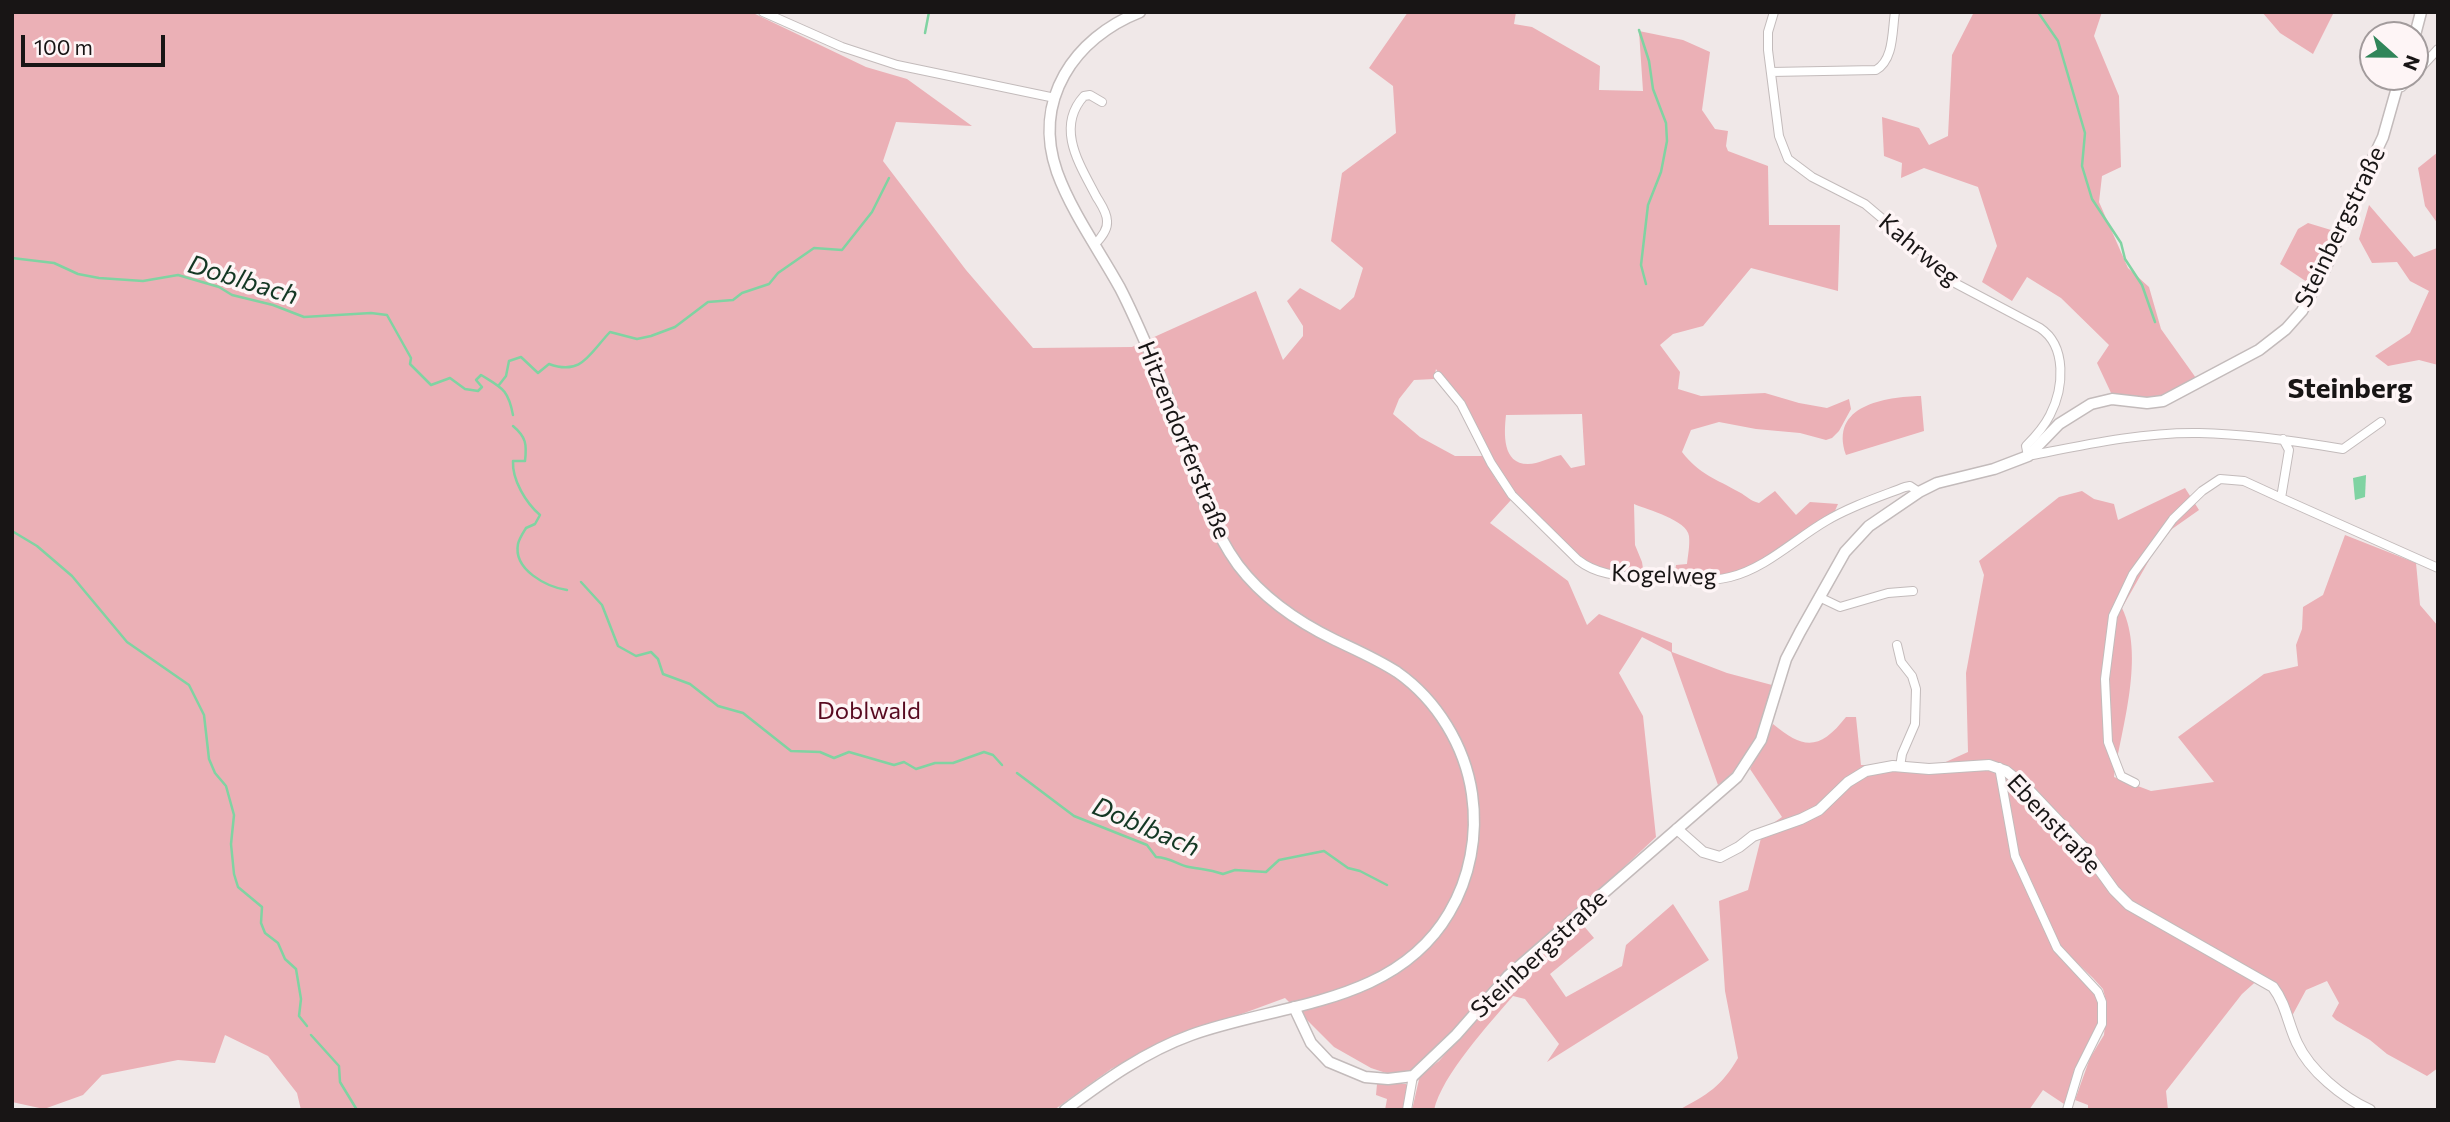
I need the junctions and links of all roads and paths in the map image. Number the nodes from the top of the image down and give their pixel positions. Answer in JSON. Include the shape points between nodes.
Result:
{"nodes":[{"id":1,"x":763,"y":12,"type":"edge"},
{"id":2,"x":1140,"y":12,"type":"edge"},
{"id":3,"x":1774,"y":12,"type":"edge"},
{"id":4,"x":1895,"y":12,"type":"edge"},
{"id":5,"x":1771,"y":72,"type":"junction"},
{"id":6,"x":2397,"y":91,"type":"edge"},
{"id":7,"x":1055,"y":97,"type":"junction"},
{"id":8,"x":1102,"y":102,"type":"dead end"},
{"id":9,"x":1095,"y":244,"type":"junction"},
{"id":10,"x":1438,"y":376,"type":"dead end"},
{"id":11,"x":2381,"y":422,"type":"dead end"},
{"id":12,"x":2283,"y":439,"type":"junction"},
{"id":13,"x":2028,"y":456,"type":"junction"},
{"id":14,"x":1919,"y":492,"type":"junction"},
{"id":15,"x":2281,"y":498,"type":"junction"},
{"id":16,"x":2438,"y":568,"type":"edge"},
{"id":17,"x":1913,"y":591,"type":"dead end"},
{"id":18,"x":1819,"y":597,"type":"junction"},
{"id":19,"x":1897,"y":645,"type":"dead end"},
{"id":20,"x":1900,"y":767,"type":"junction"},
{"id":21,"x":1999,"y":768,"type":"junction"},
{"id":22,"x":2135,"y":783,"type":"dead end"},
{"id":23,"x":1677,"y":829,"type":"junction"},
{"id":24,"x":1294,"y":1007,"type":"junction"},
{"id":25,"x":1413,"y":1076,"type":"junction"},
{"id":26,"x":1065,"y":1110,"type":"edge"},
{"id":27,"x":1407,"y":1110,"type":"edge"},
{"id":28,"x":2067,"y":1110,"type":"edge"},
{"id":29,"x":2370,"y":1110,"type":"edge"}],
"edges":[{"from":1,"to":7,"type":"street","via":[[886,62]]},
{"from":2,"to":7,"type":"main road","name":"Hitzendorferstraße","via":[[1088,43],[1068,69]]},
{"from":3,"to":5,"type":"street","name":"Kahrweg","via":[[1768,40]]},
{"from":4,"to":5,"type":"street","via":[[1888,54],[1884,65],[1875,71]]},
{"from":5,"to":13,"type":"street","name":"Kahrweg","via":[[1781,145],[1795,166],[1865,204],[1953,282],[2052,337],[2060,361],[2059,391],[2051,415],[2026,446]]},
{"from":6,"to":13,"type":"main road","name":"Steinbergstraße","via":[[2383,138],[2326,267],[2311,298],[2286,329],[2259,350],[2168,399],[2147,403],[2112,399],[2091,404],[2059,424]]},
{"from":7,"to":9,"type":"main road","name":"Hitzendorferstraße","via":[[1050,129],[1056,167]]},
{"from":8,"to":9,"type":"street","via":[[1084,96],[1070,130],[1074,151],[1107,217],[1105,231]]},
{"from":9,"to":24,"type":"main road","name":"Hitzendorferstraße","via":[[1163,383],[1209,512],[1241,569],[1291,615],[1408,681],[1449,729],[1468,772],[1474,815],[1471,854],[1462,888],[1440,927],[1418,951],[1381,978],[1349,993]]},
{"from":10,"to":14,"type":"street","name":"Kogelweg","via":[[1461,404],[1512,495],[1578,560],[1605,573],[1703,580],[1737,575],[1843,512],[1905,487]]},
{"from":11,"to":12,"type":"street","via":[[2343,449]]},
{"from":12,"to":13,"type":"street","via":[[2198,433],[2148,436]]},
{"from":12,"to":15,"type":"street","via":[[2289,450]]},
{"from":13,"to":14,"type":"main road","name":"Steinbergstraße"},
{"from":14,"to":18,"type":"main road","name":"Steinbergstraße","via":[[1859,534]]},
{"from":15,"to":16,"type":"street"},
{"from":15,"to":22,"type":"street","via":[[2244,481],[2220,479],[2173,519],[2133,574],[2113,616],[2105,680],[2108,742],[2121,776]]},
{"from":17,"to":18,"type":"street","via":[[1840,607]]},
{"from":18,"to":23,"type":"main road","name":"Steinbergstraße","via":[[1786,659],[1755,751],[1737,777]]},
{"from":19,"to":20,"type":"street","via":[[1916,689],[1915,724]]},
{"from":20,"to":21,"type":"street","name":"Ebenstraße"},
{"from":20,"to":23,"type":"street","name":"Ebenstraße","via":[[1866,771],[1847,782],[1819,810],[1753,836],[1720,857],[1703,852]]},
{"from":21,"to":28,"type":"street","via":[[2015,856],[2057,948],[2102,1002],[2102,1024],[2079,1070]]},
{"from":21,"to":29,"type":"street","name":"Ebenstraße","via":[[2026,787],[2129,905],[2273,987],[2301,1052],[2331,1084]]},
{"from":23,"to":25,"type":"main road","name":"Steinbergstraße","via":[[1508,976]]},
{"from":24,"to":25,"type":"main road","via":[[1311,1043],[1329,1062],[1365,1077]]},
{"from":24,"to":26,"type":"main road","name":"Hitzendorferstraße","via":[[1169,1044],[1140,1058]]},
{"from":25,"to":27,"type":"street"}]}
